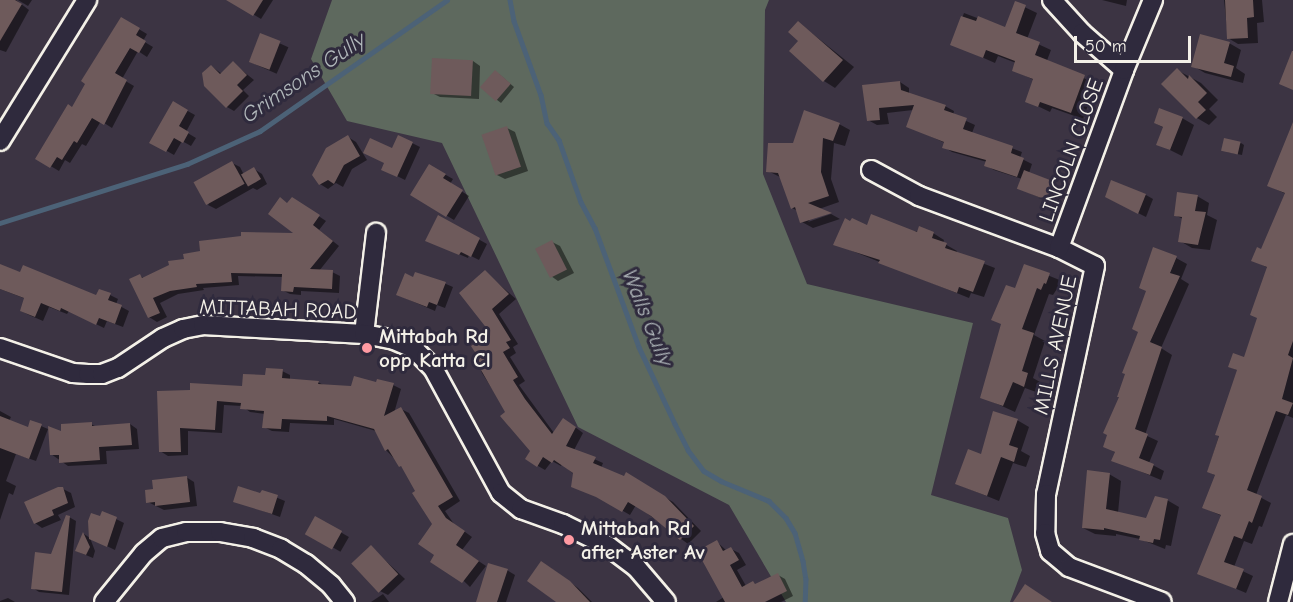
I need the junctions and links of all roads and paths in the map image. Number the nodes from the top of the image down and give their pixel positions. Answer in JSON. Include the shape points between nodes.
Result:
{"nodes":[{"id":1,"x":87,"y":0,"type":"edge"},
{"id":2,"x":1052,"y":0,"type":"edge"},
{"id":3,"x":1153,"y":0,"type":"edge"},
{"id":4,"x":1124,"y":70,"type":"junction"},
{"id":5,"x":5,"y":121,"type":"edge"},
{"id":6,"x":0,"y":141,"type":"edge"},
{"id":7,"x":871,"y":170,"type":"dead end"},
{"id":8,"x":376,"y":233,"type":"dead end"},
{"id":9,"x":1059,"y":248,"type":"junction"},
{"id":10,"x":364,"y":334,"type":"junction"},
{"id":11,"x":0,"y":348,"type":"edge"},
{"id":12,"x":1293,"y":544,"type":"edge"},
{"id":13,"x":104,"y":602,"type":"edge"},
{"id":14,"x":345,"y":602,"type":"edge"},
{"id":15,"x":666,"y":602,"type":"edge"},
{"id":16,"x":1162,"y":602,"type":"edge"},
{"id":17,"x":1278,"y":602,"type":"edge"}],
"edges":[{"from":1,"to":5,"type":"street"},
{"from":2,"to":4,"type":"street"},
{"from":3,"to":4,"type":"street","name":"LINCOLN CLOSE"},
{"from":4,"to":9,"type":"street","name":"LINCOLN CLOSE"},
{"from":5,"to":6,"type":"street"},
{"from":7,"to":9,"type":"street","name":"MILLS AVENUE","via":[[918,196]]},
{"from":8,"to":10,"type":"street"},
{"from":9,"to":16,"type":"street","name":"MILLS AVENUE","via":[[1095,266],[1046,494],[1045,533],[1050,551],[1069,567]]},
{"from":10,"to":11,"type":"street","name":"MITTABAH ROAD","via":[[203,325],[163,338],[102,374],[73,373]]},
{"from":10,"to":15,"type":"street","name":"MITTABAH ROAD","via":[[413,348],[433,368],[488,471],[510,501],[608,546],[636,567]]},
{"from":12,"to":17,"type":"street"},
{"from":13,"to":14,"type":"street","via":[[144,553],[162,538],[186,532],[220,532],[253,538],[281,549],[314,571]]}]}
